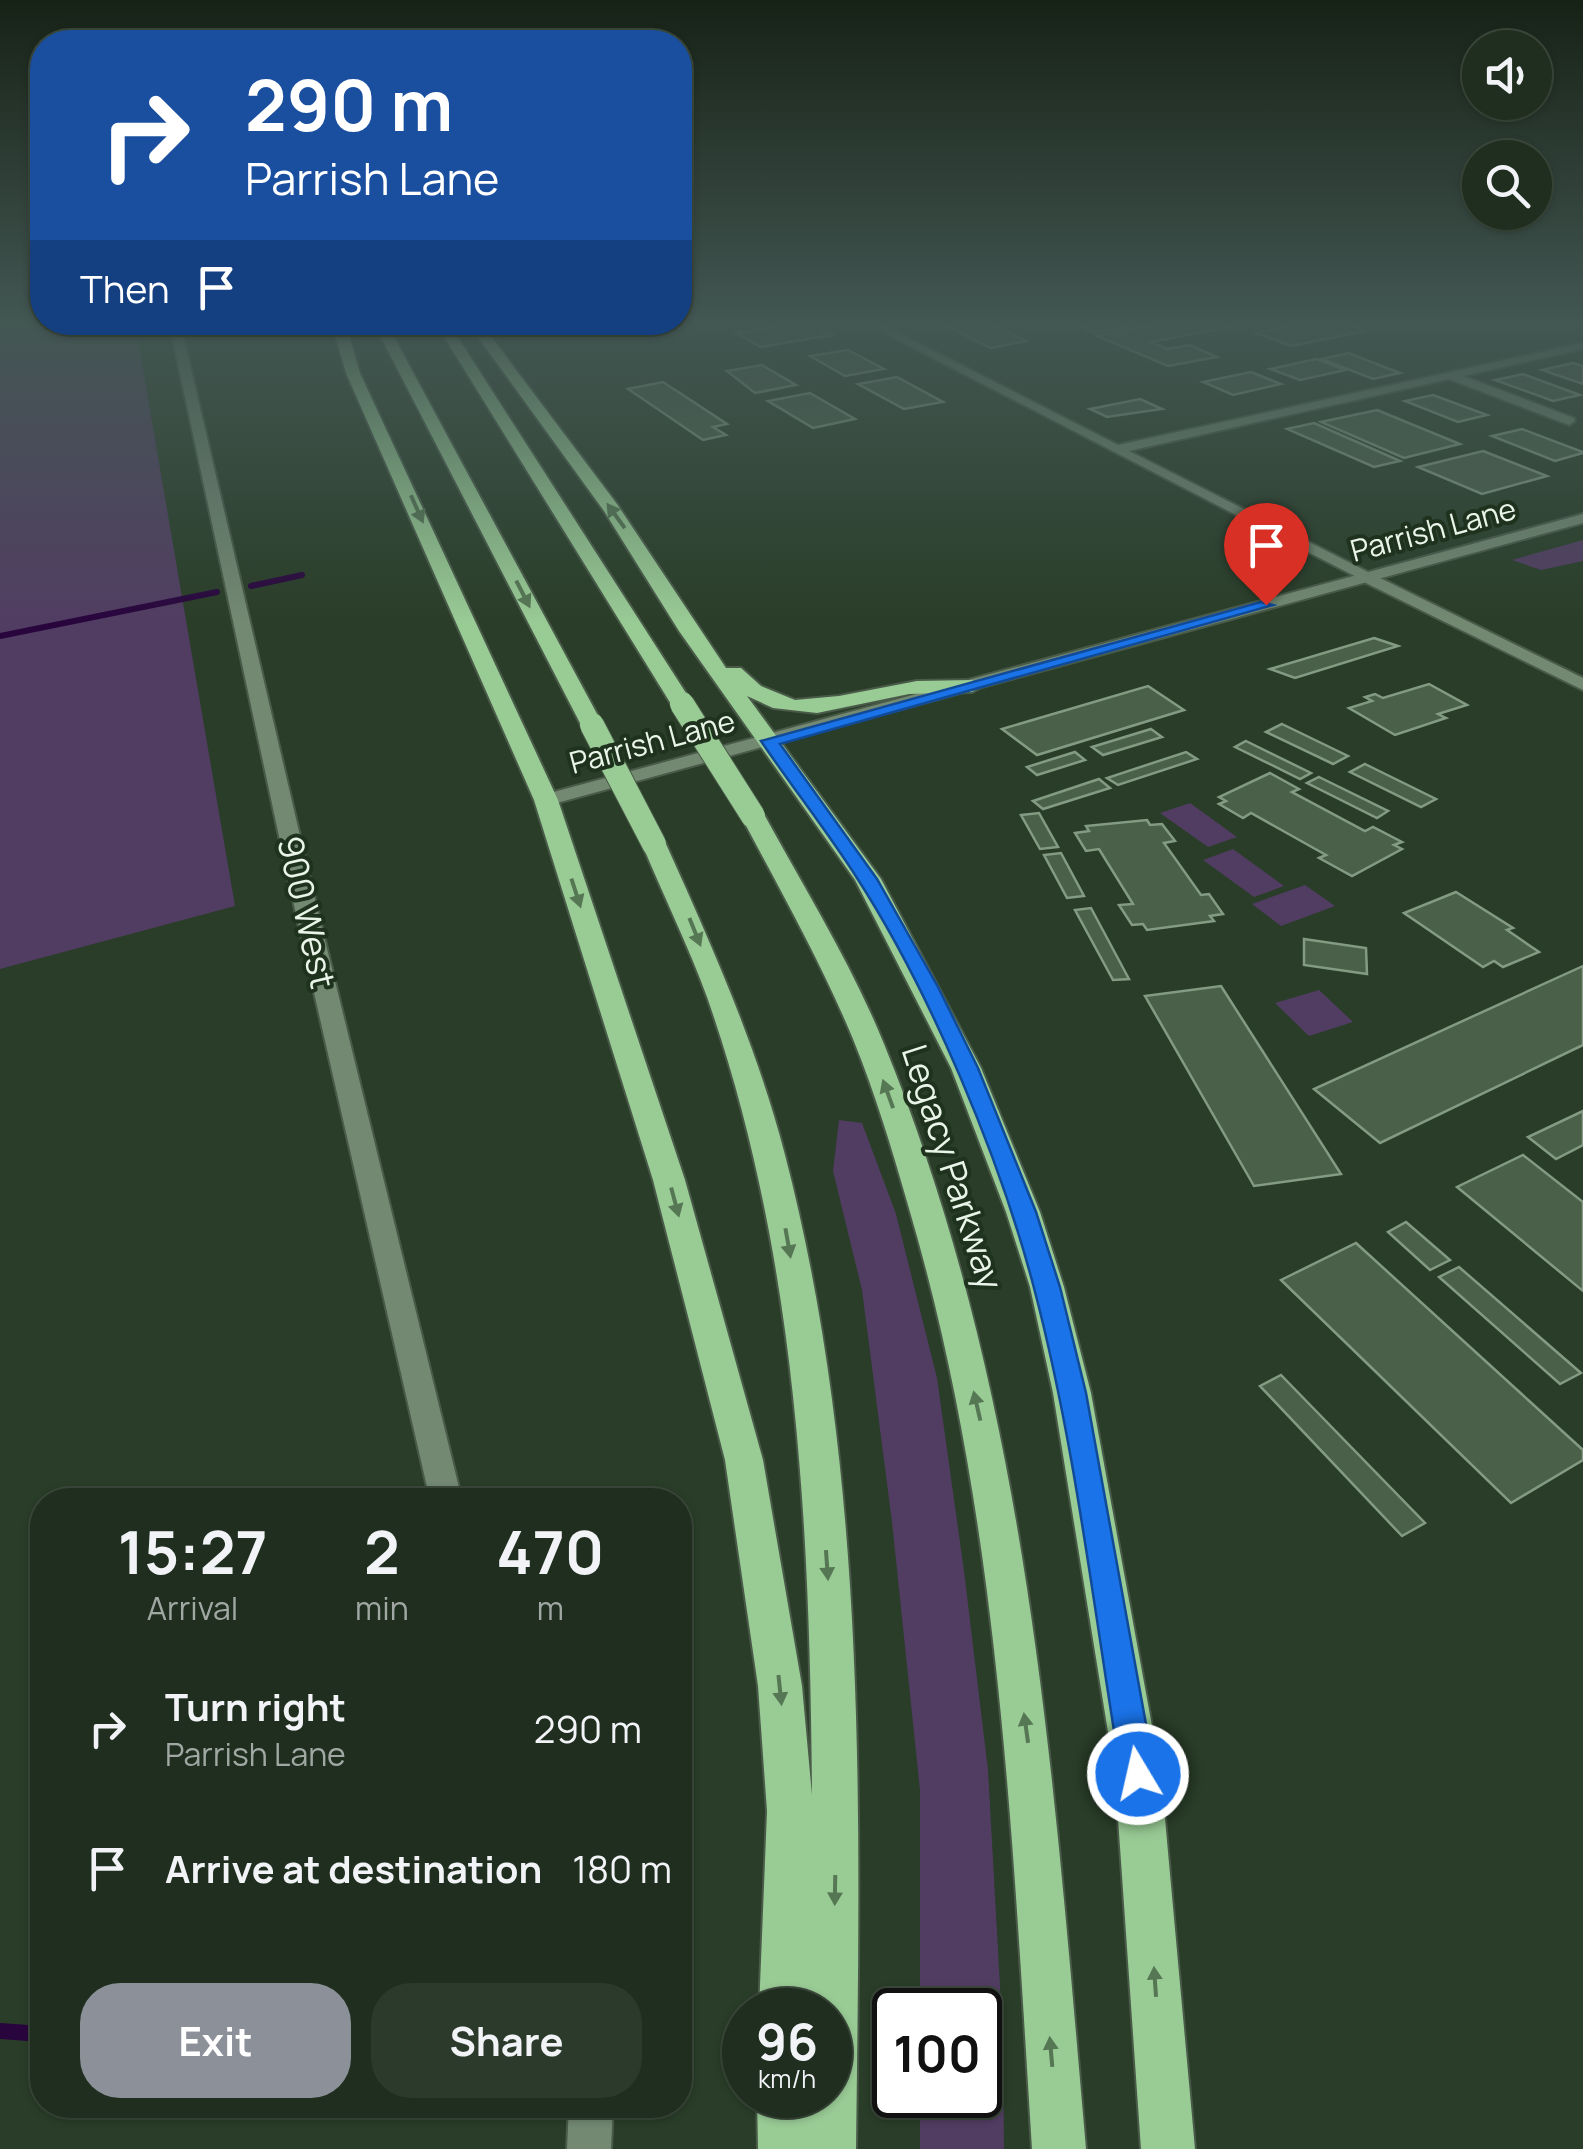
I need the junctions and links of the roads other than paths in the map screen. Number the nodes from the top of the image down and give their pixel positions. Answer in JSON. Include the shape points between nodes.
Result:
{"nodes":[{"id":1,"x":197,"y":422,"type":"edge"},
{"id":2,"x":375,"y":422,"type":"edge"},
{"id":3,"x":432,"y":422,"type":"edge"},
{"id":4,"x":504,"y":422,"type":"edge"},
{"id":5,"x":546,"y":422,"type":"edge"},
{"id":6,"x":1065,"y":422,"type":"edge"},
{"id":7,"x":1237,"y":422,"type":"edge"},
{"id":8,"x":1118,"y":449,"type":"junction"},
{"id":9,"x":1583,"y":518,"type":"edge"},
{"id":10,"x":652,"y":568,"type":"junction"},
{"id":11,"x":1368,"y":578,"type":"junction"},
{"id":12,"x":972,"y":686,"type":"junction"},
{"id":13,"x":1583,"y":686,"type":"edge"},
{"id":14,"x":738,"y":698,"type":"junction"},
{"id":15,"x":891,"y":708,"type":"junction"},
{"id":16,"x":769,"y":741,"type":"junction"},
{"id":17,"x":546,"y":800,"type":"junction"},
{"id":18,"x":443,"y":1488,"type":"edge"},
{"id":19,"x":784,"y":1988,"type":"edge"},
{"id":20,"x":590,"y":2118,"type":"edge"},
{"id":21,"x":783,"y":2118,"type":"edge"},
{"id":22,"x":589,"y":2149,"type":"edge"},
{"id":23,"x":784,"y":2149,"type":"edge"},
{"id":24,"x":829,"y":2149,"type":"edge"},
{"id":25,"x":1058,"y":2149,"type":"edge"},
{"id":26,"x":1168,"y":2149,"type":"edge"}],
"edges":[{"from":1,"to":18,"type":"street","name":"900 West"},
{"from":2,"to":17,"type":"highway","one_way":true},
{"from":3,"to":24,"type":"highway","one_way":true,"bridge":true,"via":[[683,902],[746,1063],[787,1236],[818,1437],[832,1638],[836,1868]]},
{"from":25,"to":4,"type":"highway","name":"Legacy Parkway","one_way":true,"bridge":true,"via":[[1028,1748],[982,1425],[909,1153],[832,962],[753,816]]},
{"from":10,"to":5,"type":"highway","one_way":true},
{"from":6,"to":8,"type":"street"},
{"from":7,"to":8,"type":"street"},
{"from":8,"to":11,"type":"street"},
{"from":9,"to":11,"type":"street","name":"Parrish Lane"},
{"from":10,"to":12,"type":"highway","via":[[746,688],[770,701],[816,707],[908,688]]},
{"from":10,"to":14,"type":"highway"},
{"from":11,"to":12,"type":"street","name":"Parrish Lane"},
{"from":11,"to":13,"type":"street"},
{"from":12,"to":15,"type":"street","name":"Parrish Lane"},
{"from":14,"to":15,"type":"highway","via":[[802,717]]},
{"from":14,"to":16,"type":"highway"},
{"from":15,"to":16,"type":"street","name":"Parrish Lane"},
{"from":16,"to":17,"type":"street","name":"Parrish Lane"},
{"from":26,"to":16,"type":"highway","one_way":true,"via":[[1138,1774],[1072,1393],[1047,1287],[966,1068],[927,987],[868,879]]},
{"from":17,"to":19,"type":"highway","one_way":true,"via":[[669,1180],[744,1460],[780,1686],[788,1793]]},
{"from":20,"to":22,"type":"street"},
{"from":21,"to":23,"type":"highway"}]}
